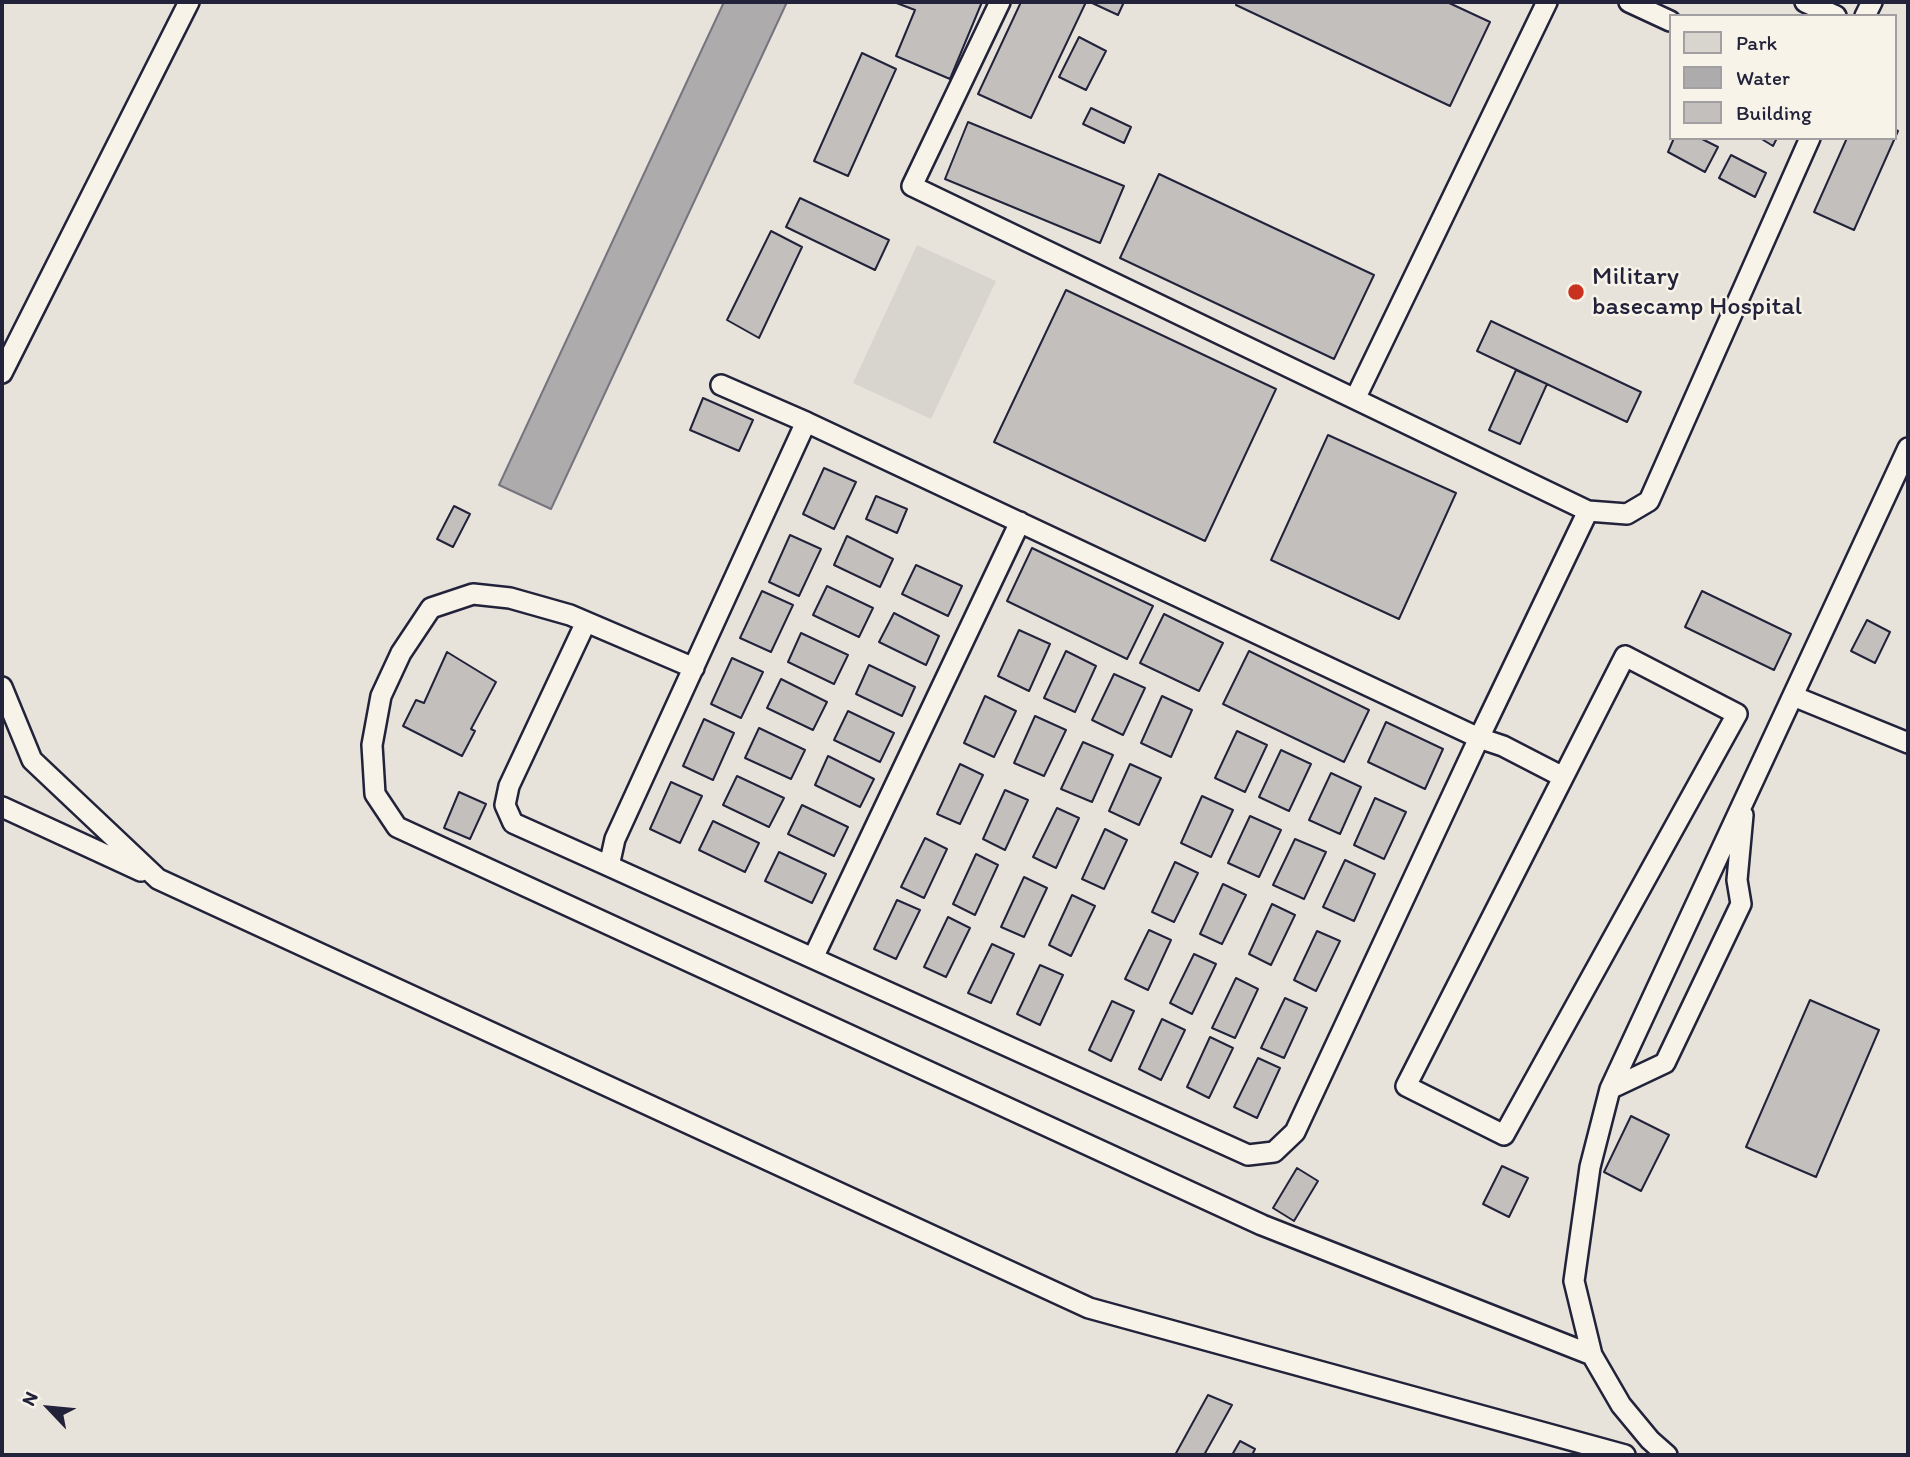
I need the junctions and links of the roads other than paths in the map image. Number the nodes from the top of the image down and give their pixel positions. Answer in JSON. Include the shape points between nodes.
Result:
{"nodes":[{"id":1,"x":190,"y":2,"type":"edge"},
{"id":2,"x":1000,"y":2,"type":"edge"},
{"id":3,"x":1547,"y":2,"type":"edge"},
{"id":4,"x":1629,"y":2,"type":"edge"},
{"id":5,"x":1805,"y":2,"type":"edge"},
{"id":6,"x":1832,"y":14,"type":"edge"},
{"id":7,"x":1668,"y":20,"type":"edge"},
{"id":8,"x":1809,"y":140,"type":"edge"},
{"id":9,"x":2,"y":373,"type":"edge"},
{"id":10,"x":721,"y":386,"type":"dead end"},
{"id":11,"x":1355,"y":399,"type":"junction"},
{"id":12,"x":806,"y":422,"type":"junction"},
{"id":13,"x":1908,"y":448,"type":"edge"},
{"id":14,"x":1588,"y":511,"type":"junction"},
{"id":15,"x":1020,"y":522,"type":"junction"},
{"id":16,"x":586,"y":622,"type":"junction"},
{"id":17,"x":694,"y":668,"type":"junction"},
{"id":18,"x":2,"y":687,"type":"edge"},
{"id":19,"x":1793,"y":696,"type":"junction"},
{"id":20,"x":1479,"y":738,"type":"junction"},
{"id":21,"x":1908,"y":743,"type":"edge"},
{"id":22,"x":1563,"y":777,"type":"junction"},
{"id":23,"x":1744,"y":800,"type":"junction"},
{"id":24,"x":2,"y":807,"type":"edge"},
{"id":25,"x":609,"y":866,"type":"junction"},
{"id":26,"x":158,"y":879,"type":"junction"},
{"id":27,"x":813,"y":958,"type":"junction"},
{"id":28,"x":1610,"y":1089,"type":"junction"},
{"id":29,"x":1592,"y":1355,"type":"junction"},
{"id":30,"x":1625,"y":1455,"type":"edge"},
{"id":31,"x":1667,"y":1455,"type":"edge"}],
"edges":[{"from":1,"to":9,"type":"lane"},
{"from":2,"to":11,"type":"lane","via":[[912,186]]},
{"from":3,"to":11,"type":"lane"},
{"from":4,"to":7,"type":"lane"},
{"from":5,"to":6,"type":"lane"},
{"from":8,"to":14,"type":"lane","via":[[1649,501],[1627,514]]},
{"from":10,"to":12,"type":"lane"},
{"from":11,"to":14,"type":"lane"},
{"from":12,"to":15,"type":"lane"},
{"from":12,"to":17,"type":"lane"},
{"from":13,"to":19,"type":"lane"},
{"from":14,"to":20,"type":"lane"},
{"from":15,"to":20,"type":"lane"},
{"from":15,"to":27,"type":"lane"},
{"from":16,"to":17,"type":"lane"},
{"from":16,"to":25,"type":"lane","via":[[509,786],[505,806],[513,823]]},
{"from":16,"to":29,"type":"lane","via":[[510,598],[473,594],[431,608],[401,653],[381,696],[372,745],[374,794],[397,827],[1262,1225]]},
{"from":17,"to":25,"type":"lane","via":[[615,839]]},
{"from":18,"to":26,"type":"lane","via":[[32,760]]},
{"from":19,"to":21,"type":"lane"},
{"from":19,"to":23,"type":"lane"},
{"from":20,"to":22,"type":"lane"},
{"from":20,"to":27,"type":"lane","via":[[1295,1132],[1274,1152],[1248,1155]]},
{"from":22,"to":22,"type":"lane","via":[[1625,656],[1737,713],[1504,1135],[1406,1086]]},
{"from":23,"to":28,"type":"lane"},
{"from":23,"to":28,"type":"lane","via":[[1737,880],[1741,904],[1665,1063]]},
{"from":24,"to":26,"type":"lane"},
{"from":25,"to":27,"type":"lane"},
{"from":26,"to":30,"type":"lane","via":[[1089,1308]]},
{"from":28,"to":29,"type":"lane","via":[[1590,1167],[1574,1281]]},
{"from":29,"to":31,"type":"lane","via":[[1621,1405]]}]}
